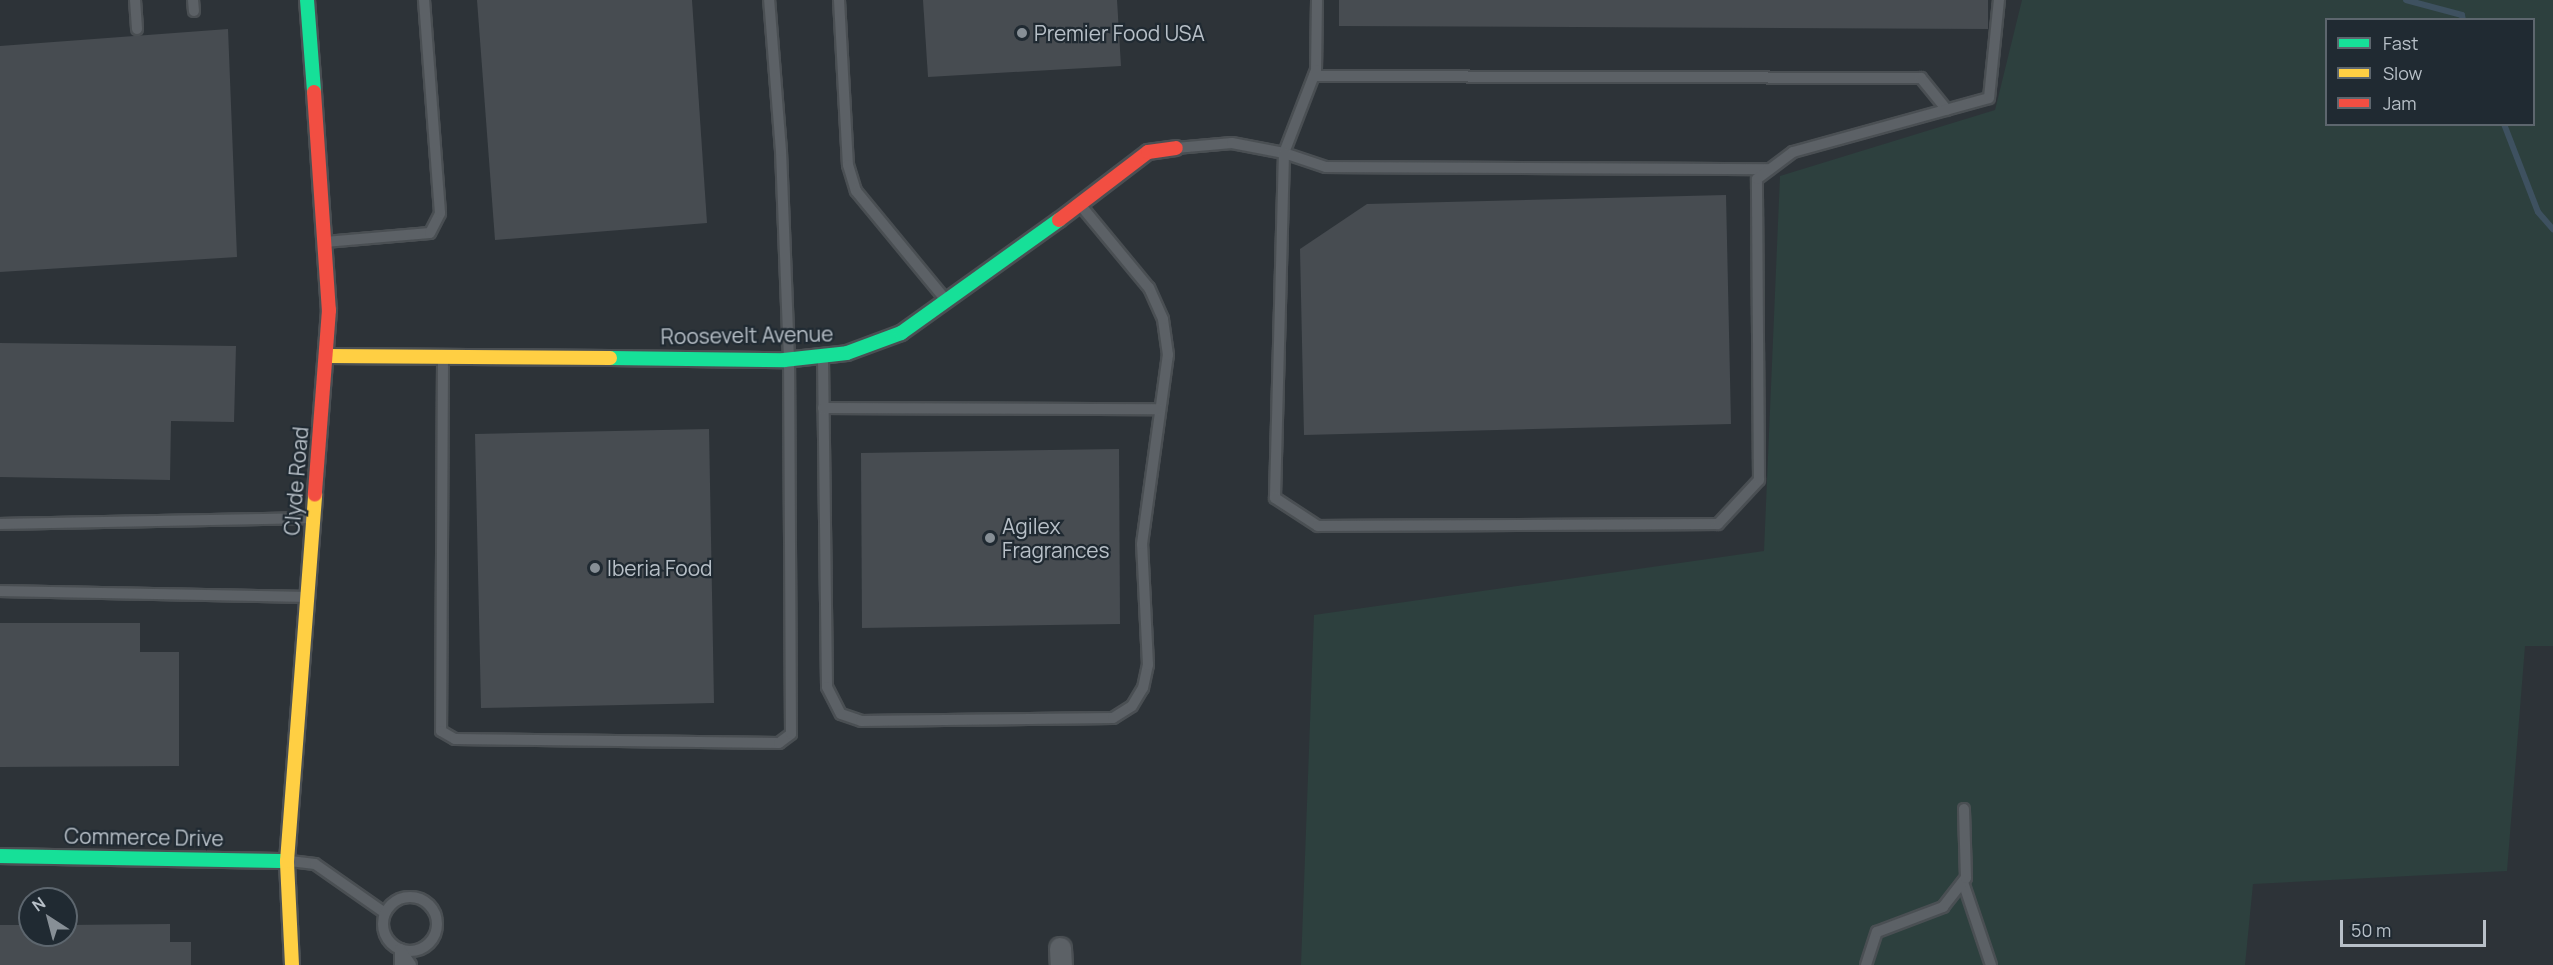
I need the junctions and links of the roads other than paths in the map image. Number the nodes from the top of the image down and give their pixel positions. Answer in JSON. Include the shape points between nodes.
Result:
{"nodes":[{"id":1,"x":135,"y":0,"type":"edge"},
{"id":2,"x":307,"y":0,"type":"edge"},
{"id":3,"x":424,"y":0,"type":"edge"},
{"id":4,"x":769,"y":0,"type":"edge"},
{"id":5,"x":839,"y":0,"type":"edge"},
{"id":6,"x":1317,"y":0,"type":"edge"},
{"id":7,"x":1999,"y":0,"type":"edge"},
{"id":8,"x":137,"y":29,"type":"dead end"},
{"id":9,"x":1314,"y":76,"type":"junction"},
{"id":10,"x":1947,"y":110,"type":"junction"},
{"id":11,"x":1176,"y":148,"type":"joint"},
{"id":12,"x":1284,"y":153,"type":"junction"},
{"id":13,"x":1769,"y":169,"type":"junction"},
{"id":14,"x":1079,"y":204,"type":"junction"},
{"id":15,"x":325,"y":242,"type":"junction"},
{"id":16,"x":947,"y":301,"type":"junction"},
{"id":17,"x":823,"y":355,"type":"junction"},
{"id":18,"x":328,"y":356,"type":"junction"},
{"id":19,"x":443,"y":357,"type":"junction"},
{"id":20,"x":789,"y":359,"type":"junction"},
{"id":21,"x":823,"y":408,"type":"junction"},
{"id":22,"x":1160,"y":408,"type":"junction"},
{"id":23,"x":315,"y":518,"type":"junction"},
{"id":24,"x":0,"y":524,"type":"edge"},
{"id":25,"x":0,"y":591,"type":"edge"},
{"id":26,"x":308,"y":597,"type":"junction"},
{"id":27,"x":1964,"y":808,"type":"dead end"},
{"id":28,"x":0,"y":856,"type":"edge"},
{"id":29,"x":287,"y":861,"type":"junction"},
{"id":30,"x":1963,"y":882,"type":"junction"},
{"id":31,"x":385,"y":913,"type":"junction"},
{"id":32,"x":400,"y":950,"type":"junction"},
{"id":33,"x":292,"y":965,"type":"edge"},
{"id":34,"x":400,"y":965,"type":"edge"},
{"id":35,"x":411,"y":965,"type":"edge"},
{"id":36,"x":1866,"y":965,"type":"edge"},
{"id":37,"x":1991,"y":965,"type":"edge"}],
"edges":[{"from":1,"to":8,"type":"lane"},
{"from":2,"to":15,"type":"street","name":"Clyde Road"},
{"from":3,"to":15,"type":"lane","via":[[440,213],[430,233]]},
{"from":4,"to":20,"type":"lane","via":[[781,151]]},
{"from":5,"to":16,"type":"lane","via":[[848,165],[856,190]]},
{"from":6,"to":9,"type":"lane"},
{"from":7,"to":10,"type":"lane","via":[[1989,98]]},
{"from":9,"to":10,"type":"lane","via":[[1921,78]]},
{"from":9,"to":12,"type":"lane"},
{"from":10,"to":13,"type":"lane","via":[[1793,152]]},
{"from":11,"to":12,"type":"lane","via":[[1232,143]]},
{"from":11,"to":14,"type":"street","name":"Roosevelt Avenue","via":[[1148,152]]},
{"from":12,"to":13,"type":"lane","via":[[1326,167]]},
{"from":12,"to":13,"type":"lane","via":[[1275,498],[1317,526],[1718,524],[1759,480],[1757,179]]},
{"from":14,"to":16,"type":"street","name":"Roosevelt Avenue"},
{"from":14,"to":22,"type":"lane","via":[[1149,288],[1162,319],[1168,355]]},
{"from":15,"to":18,"type":"street","name":"Clyde Road"},
{"from":16,"to":17,"type":"street","name":"Roosevelt Avenue","via":[[902,333],[847,354]]},
{"from":17,"to":20,"type":"street","name":"Roosevelt Avenue"},
{"from":17,"to":21,"type":"lane"},
{"from":18,"to":19,"type":"street","name":"Roosevelt Avenue"},
{"from":18,"to":23,"type":"street","name":"Clyde Road"},
{"from":19,"to":20,"type":"street","name":"Roosevelt Avenue"},
{"from":19,"to":20,"type":"lane","via":[[441,731],[455,739],[756,742],[779,742],[791,734]]},
{"from":21,"to":22,"type":"lane"},
{"from":21,"to":22,"type":"lane","via":[[826,687],[841,714],[861,721],[1113,718],[1132,706],[1143,688],[1148,665],[1142,544]]},
{"from":23,"to":24,"type":"lane"},
{"from":23,"to":26,"type":"street","name":"Clyde Road"},
{"from":25,"to":26,"type":"lane"},
{"from":26,"to":29,"type":"street","name":"Clyde Road"},
{"from":27,"to":30,"type":"lane"},
{"from":28,"to":29,"type":"street","name":"Commerce Drive"},
{"from":29,"to":31,"type":"lane","via":[[315,864]]},
{"from":29,"to":33,"type":"street","name":"Clyde Road"},
{"from":30,"to":36,"type":"lane","via":[[1943,907],[1877,932]]},
{"from":30,"to":37,"type":"lane"},
{"from":31,"to":32,"type":"lane","via":[[384,930]]},
{"from":31,"to":32,"type":"lane","via":[[398,900],[416,897],[436,914],[436,932],[426,946]]},
{"from":32,"to":34,"type":"lane"},
{"from":32,"to":35,"type":"lane"}]}
